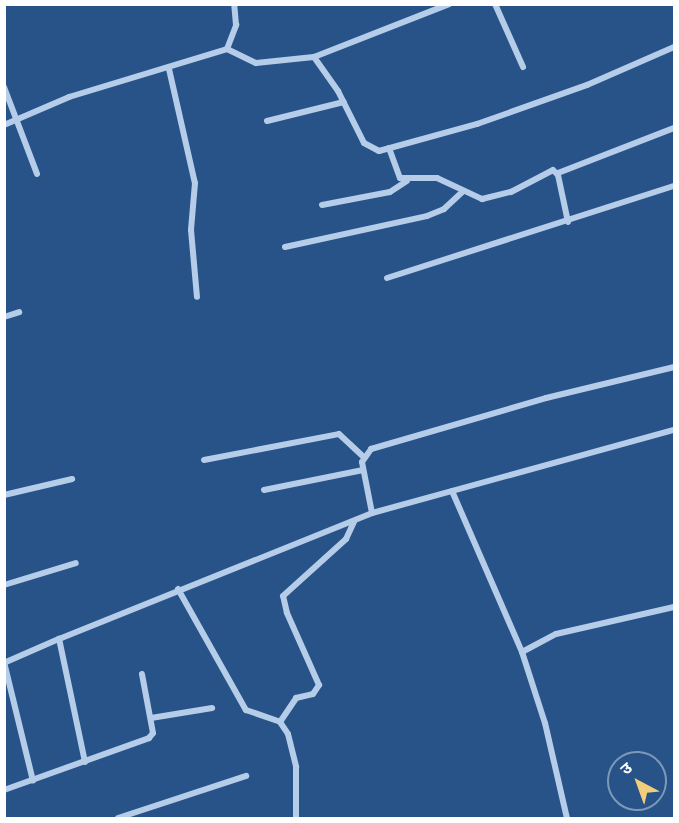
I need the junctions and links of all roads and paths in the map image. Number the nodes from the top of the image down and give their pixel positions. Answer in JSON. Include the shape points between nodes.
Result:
{"nodes":[{"id":1,"x":234,"y":4,"type":"edge"},
{"id":2,"x":449,"y":4,"type":"edge"},
{"id":3,"x":495,"y":4,"type":"edge"},
{"id":4,"x":675,"y":47,"type":"edge"},
{"id":5,"x":227,"y":49,"type":"junction"},
{"id":6,"x":314,"y":57,"type":"junction"},
{"id":7,"x":523,"y":67,"type":"dead end"},
{"id":8,"x":169,"y":69,"type":"junction"},
{"id":9,"x":4,"y":87,"type":"edge"},
{"id":10,"x":344,"y":102,"type":"junction"},
{"id":11,"x":18,"y":119,"type":"junction"},
{"id":12,"x":267,"y":122,"type":"dead end"},
{"id":13,"x":4,"y":125,"type":"edge"},
{"id":14,"x":675,"y":128,"type":"edge"},
{"id":15,"x":388,"y":148,"type":"junction"},
{"id":16,"x":558,"y":173,"type":"junction"},
{"id":17,"x":37,"y":174,"type":"dead end"},
{"id":18,"x":407,"y":181,"type":"junction"},
{"id":19,"x":675,"y":186,"type":"edge"},
{"id":20,"x":463,"y":191,"type":"junction"},
{"id":21,"x":322,"y":205,"type":"dead end"},
{"id":22,"x":568,"y":222,"type":"junction"},
{"id":23,"x":285,"y":247,"type":"dead end"},
{"id":24,"x":387,"y":278,"type":"dead end"},
{"id":25,"x":197,"y":297,"type":"dead end"},
{"id":26,"x":19,"y":312,"type":"dead end"},
{"id":27,"x":4,"y":317,"type":"edge"},
{"id":28,"x":675,"y":367,"type":"edge"},
{"id":29,"x":675,"y":430,"type":"edge"},
{"id":30,"x":363,"y":456,"type":"junction"},
{"id":31,"x":204,"y":460,"type":"dead end"},
{"id":32,"x":363,"y":470,"type":"junction"},
{"id":33,"x":72,"y":479,"type":"dead end"},
{"id":34,"x":264,"y":490,"type":"dead end"},
{"id":35,"x":452,"y":491,"type":"junction"},
{"id":36,"x":4,"y":495,"type":"edge"},
{"id":37,"x":372,"y":513,"type":"junction"},
{"id":38,"x":355,"y":522,"type":"junction"},
{"id":39,"x":76,"y":563,"type":"dead end"},
{"id":40,"x":4,"y":585,"type":"edge"},
{"id":41,"x":178,"y":589,"type":"junction"},
{"id":42,"x":675,"y":607,"type":"edge"},
{"id":43,"x":59,"y":639,"type":"junction"},
{"id":44,"x":522,"y":652,"type":"junction"},
{"id":45,"x":5,"y":662,"type":"edge"},
{"id":46,"x":142,"y":674,"type":"dead end"},
{"id":47,"x":212,"y":708,"type":"dead end"},
{"id":48,"x":152,"y":718,"type":"junction"},
{"id":49,"x":280,"y":722,"type":"junction"},
{"id":50,"x":85,"y":762,"type":"junction"},
{"id":51,"x":246,"y":776,"type":"dead end"},
{"id":52,"x":33,"y":781,"type":"junction"},
{"id":53,"x":4,"y":790,"type":"edge"},
{"id":54,"x":118,"y":819,"type":"edge"},
{"id":55,"x":296,"y":819,"type":"edge"},
{"id":56,"x":567,"y":819,"type":"edge"}],
"edges":[{"from":1,"to":5,"type":"street","via":[[236,25]]},
{"from":2,"to":6,"type":"street"},
{"from":3,"to":7,"type":"street"},
{"from":4,"to":15,"type":"street","via":[[587,85],[477,124]]},
{"from":5,"to":6,"type":"street","via":[[256,63]]},
{"from":5,"to":8,"type":"street"},
{"from":6,"to":10,"type":"street"},
{"from":8,"to":11,"type":"street","via":[[69,97]]},
{"from":8,"to":25,"type":"street","via":[[195,183],[191,230]]},
{"from":9,"to":11,"type":"street"},
{"from":10,"to":12,"type":"street"},
{"from":10,"to":15,"type":"street","via":[[364,143],[372,150]]},
{"from":11,"to":13,"type":"street"},
{"from":11,"to":17,"type":"street"},
{"from":14,"to":16,"type":"street"},
{"from":15,"to":18,"type":"street","via":[[397,173]]},
{"from":16,"to":20,"type":"street","via":[[546,171],[492,199]]},
{"from":16,"to":22,"type":"street"},
{"from":18,"to":20,"type":"street","via":[[437,178]]},
{"from":18,"to":21,"type":"street","via":[[390,192]]},
{"from":19,"to":22,"type":"street"},
{"from":20,"to":23,"type":"street","via":[[444,209],[427,216]]},
{"from":22,"to":24,"type":"street"},
{"from":26,"to":27,"type":"street"},
{"from":28,"to":30,"type":"street","via":[[546,398],[379,446]]},
{"from":29,"to":35,"type":"street"},
{"from":30,"to":31,"type":"street","via":[[339,434]]},
{"from":30,"to":32,"type":"street"},
{"from":32,"to":34,"type":"street"},
{"from":32,"to":37,"type":"street"},
{"from":33,"to":36,"type":"street"},
{"from":35,"to":37,"type":"street"},
{"from":35,"to":44,"type":"street"},
{"from":37,"to":38,"type":"street"},
{"from":38,"to":41,"type":"street"},
{"from":38,"to":49,"type":"street","via":[[339,546],[283,596],[319,684],[313,694],[296,698]]},
{"from":39,"to":40,"type":"street"},
{"from":41,"to":43,"type":"street"},
{"from":41,"to":49,"type":"street","via":[[246,710]]},
{"from":42,"to":44,"type":"street","via":[[556,634]]},
{"from":43,"to":45,"type":"street"},
{"from":43,"to":50,"type":"street"},
{"from":44,"to":56,"type":"street","via":[[545,723]]},
{"from":45,"to":52,"type":"street"},
{"from":46,"to":48,"type":"street"},
{"from":47,"to":48,"type":"street"},
{"from":48,"to":50,"type":"street","via":[[153,733],[149,738]]},
{"from":49,"to":55,"type":"street","via":[[296,767]]},
{"from":50,"to":52,"type":"street"},
{"from":51,"to":54,"type":"street"},
{"from":52,"to":53,"type":"street"}]}
